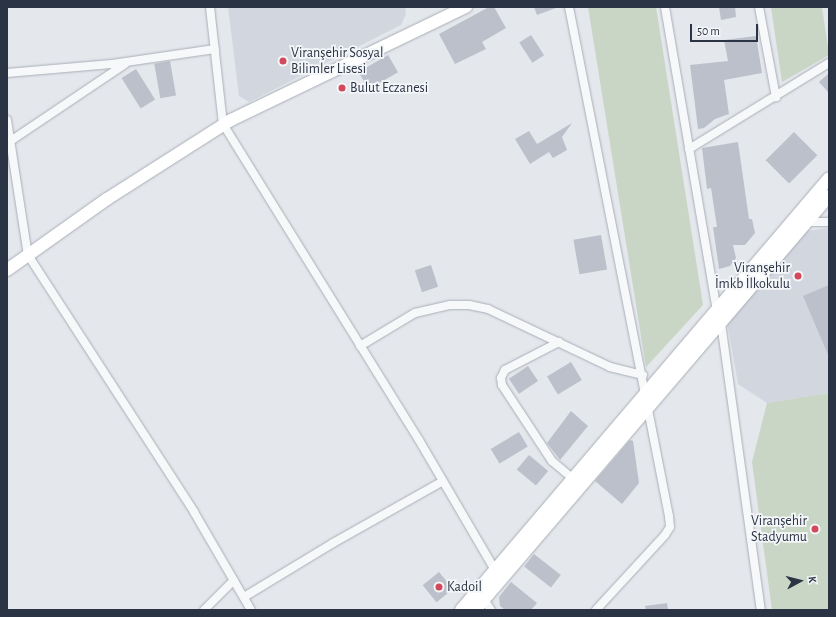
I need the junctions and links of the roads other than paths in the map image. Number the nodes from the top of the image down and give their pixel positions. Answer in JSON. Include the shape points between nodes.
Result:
{"nodes":[{"id":1,"x":210,"y":7,"type":"edge"},
{"id":2,"x":466,"y":7,"type":"edge"},
{"id":3,"x":569,"y":7,"type":"edge"},
{"id":4,"x":759,"y":7,"type":"edge"},
{"id":5,"x":667,"y":8,"type":"edge"},
{"id":6,"x":215,"y":49,"type":"junction"},
{"id":7,"x":128,"y":62,"type":"junction"},
{"id":8,"x":829,"y":63,"type":"edge"},
{"id":9,"x":7,"y":73,"type":"edge"},
{"id":10,"x":776,"y":96,"type":"junction"},
{"id":11,"x":7,"y":120,"type":"edge"},
{"id":12,"x":224,"y":124,"type":"junction"},
{"id":13,"x":9,"y":142,"type":"junction"},
{"id":14,"x":689,"y":149,"type":"junction"},
{"id":15,"x":829,"y":178,"type":"edge"},
{"id":16,"x":829,"y":196,"type":"edge"},
{"id":17,"x":808,"y":222,"type":"junction"},
{"id":18,"x":829,"y":222,"type":"edge"},
{"id":19,"x":28,"y":255,"type":"junction"},
{"id":20,"x":7,"y":270,"type":"edge"},
{"id":21,"x":717,"y":311,"type":"junction"},
{"id":22,"x":721,"y":323,"type":"junction"},
{"id":23,"x":559,"y":342,"type":"junction"},
{"id":24,"x":360,"y":346,"type":"junction"},
{"id":25,"x":643,"y":375,"type":"junction"},
{"id":26,"x":646,"y":391,"type":"junction"},
{"id":27,"x":649,"y":408,"type":"junction"},
{"id":28,"x":572,"y":478,"type":"junction"},
{"id":29,"x":443,"y":481,"type":"junction"},
{"id":30,"x":495,"y":570,"type":"junction"},
{"id":31,"x":234,"y":580,"type":"junction"},
{"id":32,"x":244,"y":597,"type":"junction"},
{"id":33,"x":484,"y":599,"type":"junction"},
{"id":34,"x":204,"y":610,"type":"edge"},
{"id":35,"x":251,"y":610,"type":"edge"},
{"id":36,"x":461,"y":610,"type":"edge"},
{"id":37,"x":476,"y":610,"type":"edge"},
{"id":38,"x":491,"y":610,"type":"edge"},
{"id":39,"x":596,"y":610,"type":"edge"},
{"id":40,"x":761,"y":610,"type":"edge"}],
"edges":[{"from":1,"to":6,"type":"street"},
{"from":2,"to":12,"type":"street"},
{"from":3,"to":25,"type":"street"},
{"from":4,"to":10,"type":"street"},
{"from":5,"to":14,"type":"street"},
{"from":6,"to":7,"type":"street"},
{"from":6,"to":12,"type":"street"},
{"from":7,"to":9,"type":"street"},
{"from":7,"to":13,"type":"street"},
{"from":8,"to":10,"type":"street"},
{"from":10,"to":14,"type":"street"},
{"from":11,"to":13,"type":"street"},
{"from":12,"to":19,"type":"street","via":[[107,199]]},
{"from":12,"to":24,"type":"street"},
{"from":13,"to":19,"type":"street"},
{"from":14,"to":21,"type":"street"},
{"from":15,"to":21,"type":"street"},
{"from":16,"to":17,"type":"street"},
{"from":17,"to":18,"type":"street"},
{"from":17,"to":22,"type":"street"},
{"from":19,"to":20,"type":"street"},
{"from":19,"to":31,"type":"street","via":[[194,512]]},
{"from":21,"to":22,"type":"street"},
{"from":21,"to":26,"type":"street"},
{"from":22,"to":27,"type":"street"},
{"from":22,"to":40,"type":"street"},
{"from":23,"to":24,"type":"street","via":[[488,309],[450,305],[415,313]]},
{"from":23,"to":25,"type":"street","via":[[610,367]]},
{"from":23,"to":28,"type":"street","via":[[505,370],[501,378],[502,385],[552,461]]},
{"from":24,"to":29,"type":"street"},
{"from":25,"to":26,"type":"street"},
{"from":26,"to":27,"type":"street"},
{"from":26,"to":28,"type":"street"},
{"from":27,"to":33,"type":"street"},
{"from":27,"to":39,"type":"street","via":[[670,527]]},
{"from":28,"to":30,"type":"street"},
{"from":29,"to":30,"type":"street"},
{"from":29,"to":32,"type":"street"},
{"from":30,"to":36,"type":"street"},
{"from":31,"to":32,"type":"street"},
{"from":31,"to":34,"type":"street"},
{"from":32,"to":35,"type":"street"},
{"from":33,"to":37,"type":"street"},
{"from":33,"to":38,"type":"street"}]}
